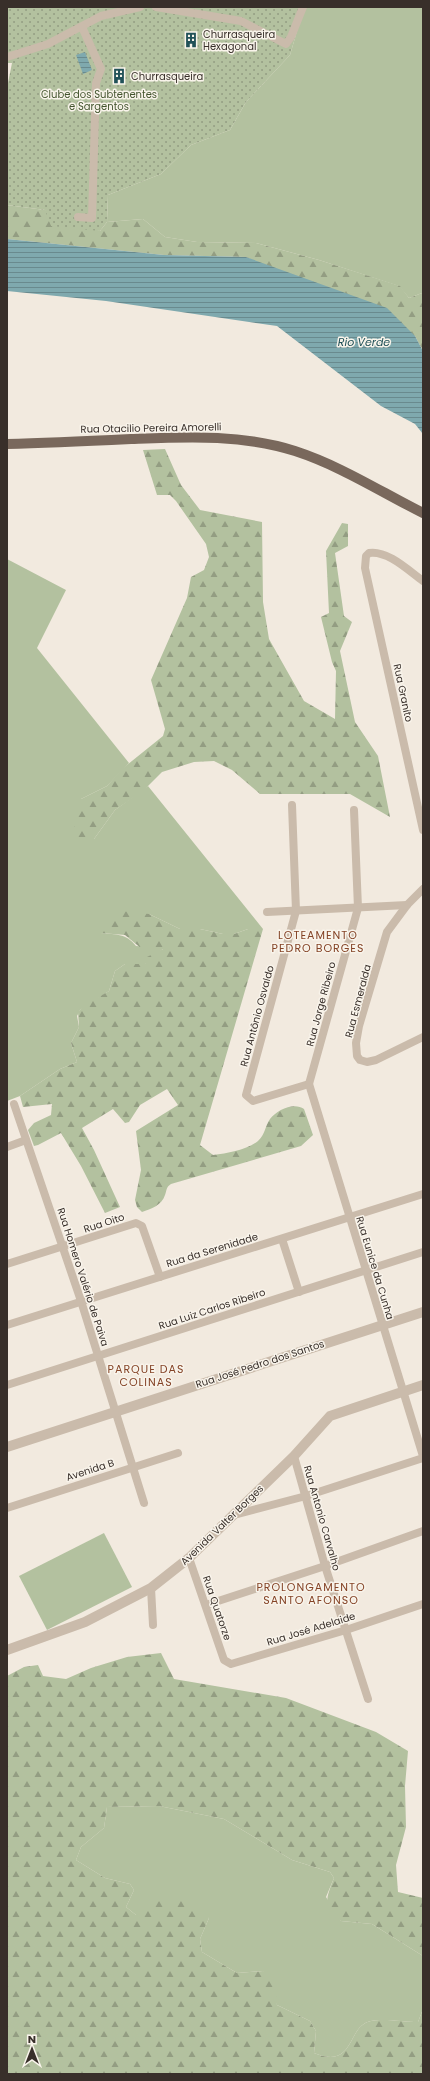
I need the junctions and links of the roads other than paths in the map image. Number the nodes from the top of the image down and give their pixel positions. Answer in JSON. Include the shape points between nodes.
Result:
{"nodes":[{"id":1,"x":140,"y":7,"type":"edge"},
{"id":2,"x":156,"y":7,"type":"edge"},
{"id":3,"x":303,"y":7,"type":"edge"},
{"id":4,"x":82,"y":27,"type":"junction"},
{"id":5,"x":7,"y":57,"type":"edge"},
{"id":6,"x":78,"y":217,"type":"dead end"},
{"id":7,"x":7,"y":444,"type":"edge"},
{"id":8,"x":423,"y":513,"type":"edge"},
{"id":9,"x":423,"y":581,"type":"edge"},
{"id":10,"x":292,"y":805,"type":"dead end"},
{"id":11,"x":354,"y":810,"type":"dead end"},
{"id":12,"x":423,"y":830,"type":"edge"},
{"id":13,"x":423,"y":889,"type":"edge"},
{"id":14,"x":407,"y":905,"type":"junction"},
{"id":15,"x":358,"y":908,"type":"junction"},
{"id":16,"x":296,"y":910,"type":"junction"},
{"id":17,"x":267,"y":912,"type":"dead end"},
{"id":18,"x":423,"y":1037,"type":"edge"},
{"id":19,"x":309,"y":1084,"type":"junction"},
{"id":20,"x":14,"y":1104,"type":"dead end"},
{"id":21,"x":26,"y":1140,"type":"junction"},
{"id":22,"x":7,"y":1147,"type":"edge"},
{"id":23,"x":423,"y":1194,"type":"edge"},
{"id":24,"x":348,"y":1216,"type":"junction"},
{"id":25,"x":282,"y":1239,"type":"junction"},
{"id":26,"x":63,"y":1246,"type":"junction"},
{"id":27,"x":423,"y":1252,"type":"edge"},
{"id":28,"x":7,"y":1264,"type":"edge"},
{"id":29,"x":366,"y":1270,"type":"junction"},
{"id":30,"x":160,"y":1277,"type":"junction"},
{"id":31,"x":299,"y":1292,"type":"junction"},
{"id":32,"x":81,"y":1301,"type":"junction"},
{"id":33,"x":423,"y":1312,"type":"edge"},
{"id":34,"x":7,"y":1325,"type":"edge"},
{"id":35,"x":382,"y":1325,"type":"junction"},
{"id":36,"x":99,"y":1356,"type":"junction"},
{"id":37,"x":7,"y":1385,"type":"edge"},
{"id":38,"x":423,"y":1385,"type":"edge"},
{"id":39,"x":402,"y":1392,"type":"junction"},
{"id":40,"x":117,"y":1411,"type":"junction"},
{"id":41,"x":7,"y":1447,"type":"edge"},
{"id":42,"x":178,"y":1452,"type":"dead end"},
{"id":43,"x":294,"y":1456,"type":"junction"},
{"id":44,"x":423,"y":1457,"type":"edge"},
{"id":45,"x":133,"y":1467,"type":"junction"},
{"id":46,"x":306,"y":1496,"type":"junction"},
{"id":47,"x":144,"y":1503,"type":"dead end"},
{"id":48,"x":7,"y":1508,"type":"edge"},
{"id":49,"x":233,"y":1515,"type":"junction"},
{"id":50,"x":423,"y":1531,"type":"edge"},
{"id":51,"x":189,"y":1558,"type":"junction"},
{"id":52,"x":325,"y":1566,"type":"junction"},
{"id":53,"x":151,"y":1588,"type":"junction"},
{"id":54,"x":423,"y":1604,"type":"edge"},
{"id":55,"x":206,"y":1605,"type":"junction"},
{"id":56,"x":153,"y":1625,"type":"dead end"},
{"id":57,"x":346,"y":1630,"type":"junction"},
{"id":58,"x":7,"y":1650,"type":"edge"},
{"id":59,"x":227,"y":1663,"type":"joint"},
{"id":60,"x":368,"y":1699,"type":"dead end"}],
"edges":[{"from":1,"to":4,"type":"street","via":[[101,16]]},
{"from":2,"to":3,"type":"street","via":[[241,21],[286,44]]},
{"from":4,"to":5,"type":"street","via":[[48,44]]},
{"from":4,"to":6,"type":"street","via":[[101,69],[96,83],[92,218]]},
{"from":7,"to":8,"type":"main road","name":"Rua Otacilio Pereira Amorelli","via":[[171,438],[218,438],[261,442],[296,451],[340,469]]},
{"from":9,"to":12,"type":"street","name":"Rua Granito","via":[[397,562],[379,553],[369,553],[365,561]]},
{"from":10,"to":16,"type":"street","name":"Rua Antônio Osvaldo"},
{"from":11,"to":15,"type":"street","name":"Rua Jorge Ribeiro"},
{"from":13,"to":14,"type":"street","name":"Rua Esmeralda"},
{"from":14,"to":15,"type":"street"},
{"from":14,"to":18,"type":"street","name":"Rua Esmeralda","via":[[387,932],[359,1026],[357,1056],[367,1062],[376,1060]]},
{"from":15,"to":16,"type":"street"},
{"from":15,"to":19,"type":"street","name":"Rua Jorge Ribeiro"},
{"from":16,"to":17,"type":"street"},
{"from":16,"to":19,"type":"street","name":"Rua Antônio Osvaldo","via":[[246,1095],[253,1101]]},
{"from":19,"to":24,"type":"street","name":"Rua Eunice da Cunha"},
{"from":20,"to":21,"type":"street","name":"Rua Homero Valério de Paiva"},
{"from":21,"to":22,"type":"street"},
{"from":21,"to":26,"type":"street","name":"Rua Homero Valério de Paiva"},
{"from":23,"to":24,"type":"street","name":"Rua da Serenidade"},
{"from":24,"to":25,"type":"street","name":"Rua da Serenidade"},
{"from":24,"to":29,"type":"street","name":"Rua Eunice da Cunha"},
{"from":25,"to":30,"type":"street","name":"Rua da Serenidade"},
{"from":25,"to":31,"type":"street"},
{"from":26,"to":28,"type":"street","name":"Rua Oito"},
{"from":26,"to":30,"type":"street","name":"Rua Oito","via":[[140,1224]]},
{"from":26,"to":32,"type":"street","name":"Rua Homero Valério de Paiva"},
{"from":27,"to":29,"type":"street","name":"Rua Luiz Carlos Ribeiro"},
{"from":29,"to":31,"type":"street","name":"Rua Luiz Carlos Ribeiro"},
{"from":29,"to":35,"type":"street","name":"Rua Eunice da Cunha"},
{"from":30,"to":32,"type":"street","name":"Rua da Serenidade"},
{"from":31,"to":36,"type":"street","name":"Rua Luiz Carlos Ribeiro"},
{"from":32,"to":34,"type":"street","name":"Rua da Serenidade"},
{"from":32,"to":36,"type":"street","name":"Rua Homero Valério de Paiva"},
{"from":33,"to":35,"type":"street","name":"Rua José Pedro dos Santos"},
{"from":35,"to":39,"type":"street","name":"Rua Eunice da Cunha"},
{"from":35,"to":40,"type":"street","name":"Rua José Pedro dos Santos"},
{"from":36,"to":37,"type":"street","name":"Rua Luiz Carlos Ribeiro"},
{"from":36,"to":40,"type":"street","name":"Rua Homero Valério de Paiva"},
{"from":38,"to":39,"type":"street","name":"Avenida Valter Borges"},
{"from":39,"to":43,"type":"street","name":"Avenida Valter Borges","via":[[330,1416]]},
{"from":39,"to":44,"type":"street","name":"Rua Eunice da Cunha"},
{"from":40,"to":41,"type":"street","name":"Rua José Pedro dos Santos"},
{"from":40,"to":45,"type":"street","name":"Rua Homero Valério de Paiva"},
{"from":42,"to":45,"type":"street","name":"Avenida B"},
{"from":43,"to":46,"type":"street","name":"Rua Antonio Carvalho"},
{"from":43,"to":49,"type":"street","name":"Avenida Valter Borges"},
{"from":44,"to":46,"type":"street"},
{"from":45,"to":47,"type":"street","name":"Rua Homero Valério de Paiva"},
{"from":45,"to":48,"type":"street","name":"Avenida B"},
{"from":46,"to":49,"type":"street"},
{"from":46,"to":52,"type":"street","name":"Rua Antonio Carvalho"},
{"from":49,"to":51,"type":"street","name":"Avenida Valter Borges"},
{"from":50,"to":52,"type":"street"},
{"from":51,"to":53,"type":"street","name":"Avenida Valter Borges"},
{"from":51,"to":55,"type":"street","name":"Rua Quatorze"},
{"from":52,"to":55,"type":"street"},
{"from":52,"to":57,"type":"street","name":"Rua Antonio Carvalho"},
{"from":53,"to":56,"type":"street"},
{"from":53,"to":58,"type":"street","name":"Avenida Valter Borges","via":[[85,1622]]},
{"from":54,"to":57,"type":"street","name":"Rua José Adelaide"},
{"from":55,"to":59,"type":"street","name":"Rua Quatorze"},
{"from":57,"to":59,"type":"street","name":"Rua José Adelaide","via":[[231,1664]]},
{"from":57,"to":60,"type":"street","name":"Rua Antonio Carvalho"}]}
